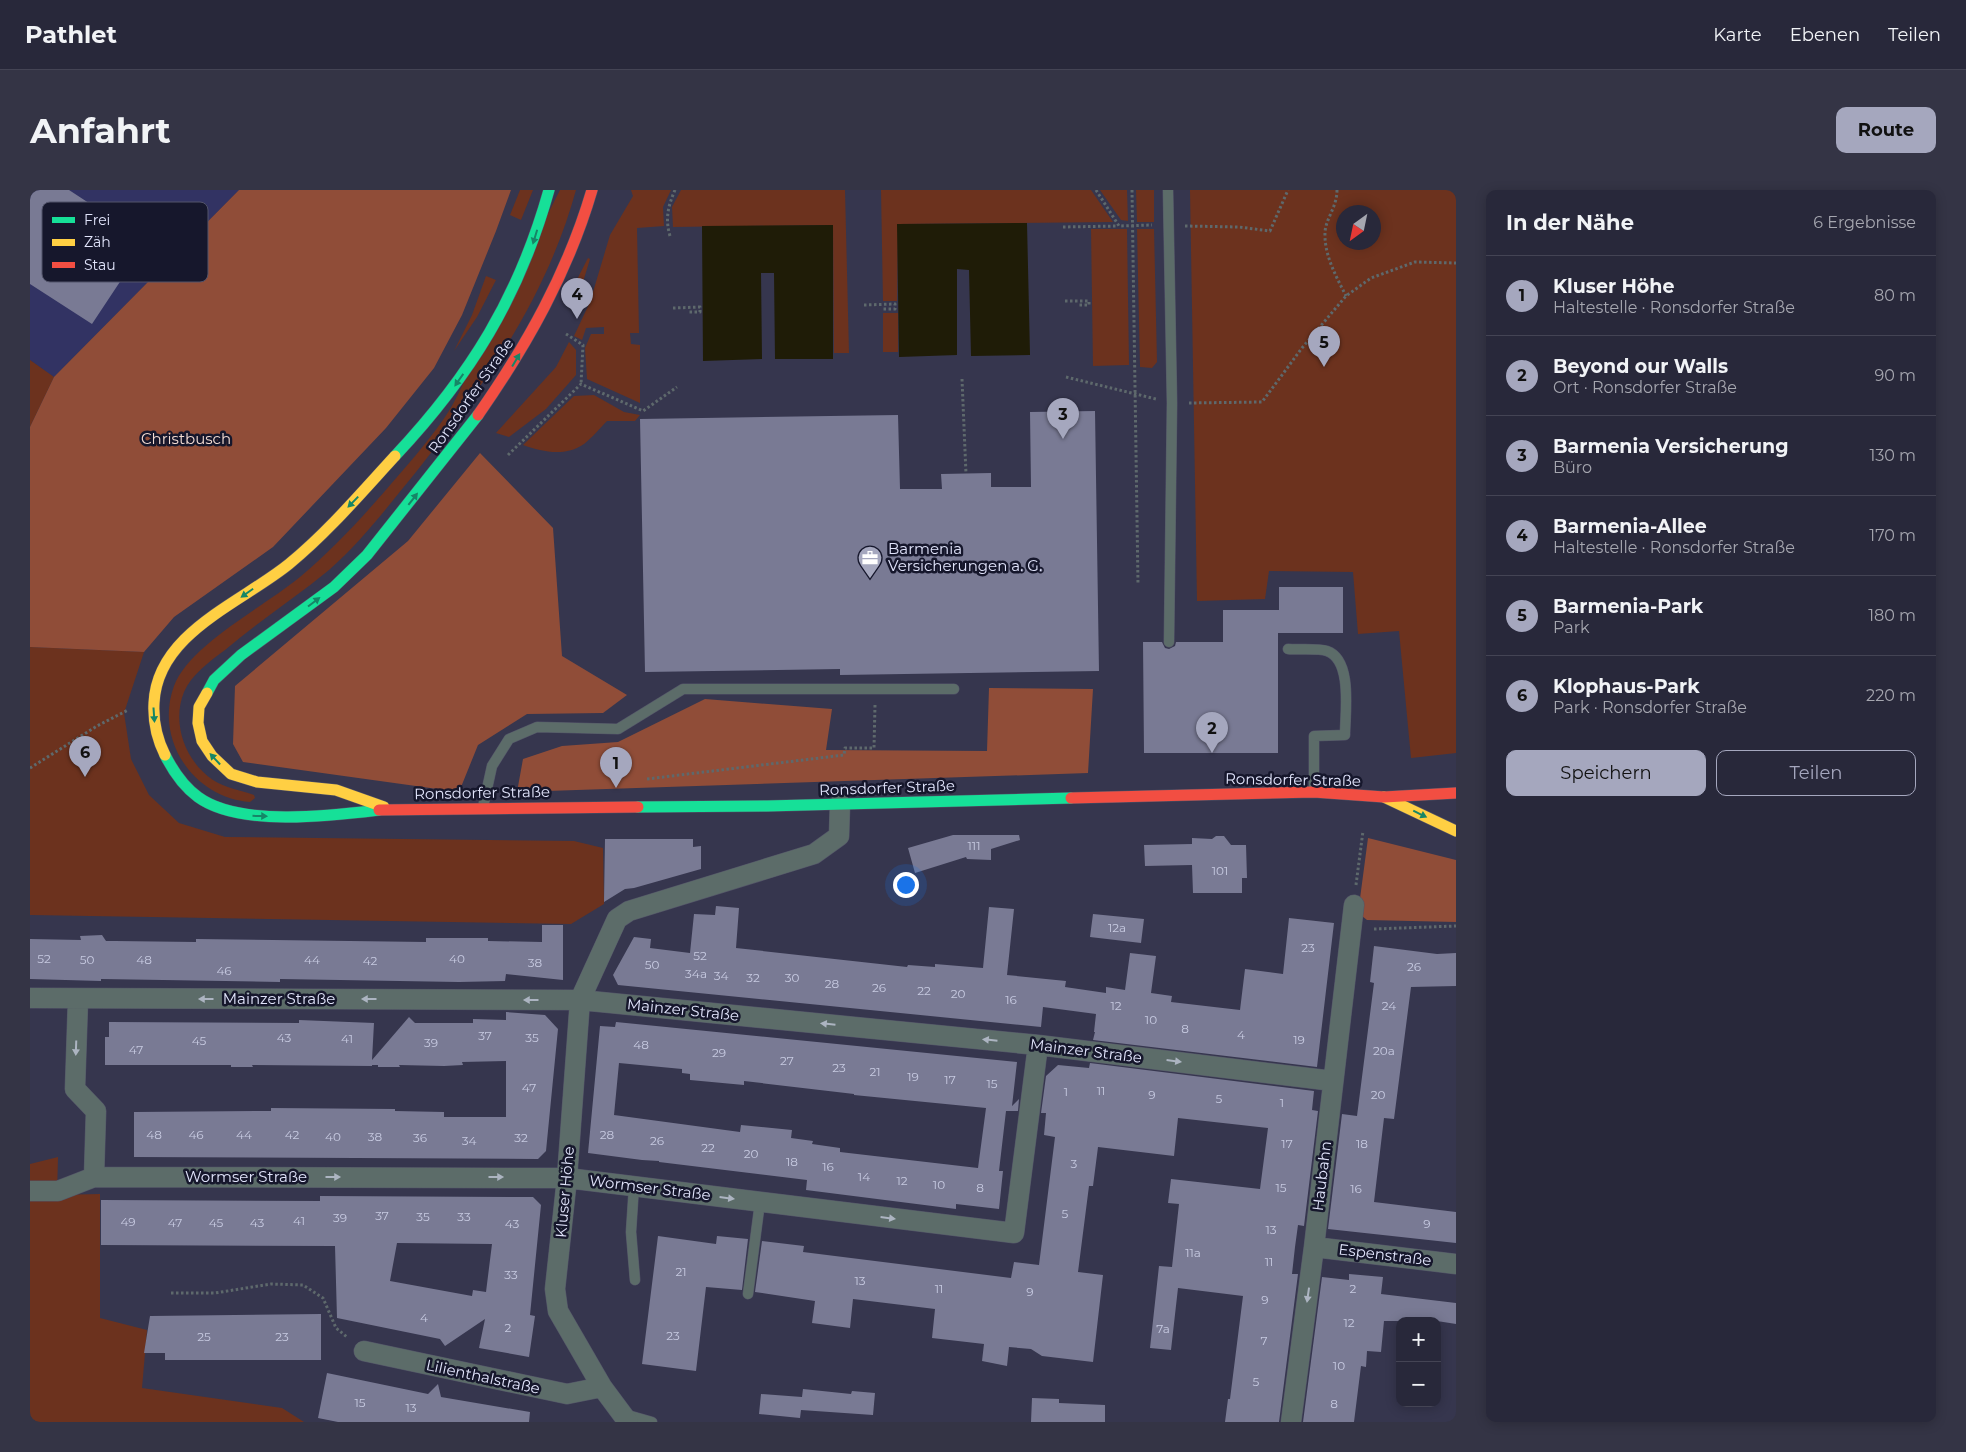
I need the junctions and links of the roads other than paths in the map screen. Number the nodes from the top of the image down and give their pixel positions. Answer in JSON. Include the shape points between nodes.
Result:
{"nodes":[{"id":1,"x":549,"y":190,"type":"edge"},
{"id":2,"x":592,"y":190,"type":"edge"},
{"id":3,"x":607,"y":190,"type":"edge"},
{"id":4,"x":1168,"y":190,"type":"edge"},
{"id":5,"x":582,"y":224,"type":"junction"},
{"id":6,"x":1170,"y":642,"type":"dead end"},
{"id":7,"x":1288,"y":649,"type":"dead end"},
{"id":8,"x":954,"y":689,"type":"dead end"},
{"id":9,"x":1314,"y":792,"type":"junction"},
{"id":10,"x":1456,"y":793,"type":"edge"},
{"id":11,"x":1440,"y":795,"type":"junction"},
{"id":12,"x":1384,"y":797,"type":"junction"},
{"id":13,"x":1456,"y":800,"type":"edge"},
{"id":14,"x":840,"y":804,"type":"junction"},
{"id":15,"x":482,"y":808,"type":"junction"},
{"id":16,"x":390,"y":809,"type":"junction"},
{"id":17,"x":1456,"y":831,"type":"edge"},
{"id":18,"x":1354,"y":905,"type":"road end"},
{"id":19,"x":30,"y":998,"type":"edge"},
{"id":20,"x":78,"y":1000,"type":"junction"},
{"id":21,"x":580,"y":1000,"type":"junction"},
{"id":22,"x":1038,"y":1045,"type":"junction"},
{"id":23,"x":1333,"y":1081,"type":"junction"},
{"id":24,"x":94,"y":1177,"type":"junction"},
{"id":25,"x":567,"y":1178,"type":"junction"},
{"id":26,"x":634,"y":1186,"type":"junction"},
{"id":27,"x":30,"y":1191,"type":"edge"},
{"id":28,"x":760,"y":1202,"type":"junction"},
{"id":29,"x":1314,"y":1247,"type":"junction"},
{"id":30,"x":1456,"y":1264,"type":"edge"},
{"id":31,"x":634,"y":1280,"type":"dead end"},
{"id":32,"x":748,"y":1294,"type":"dead end"},
{"id":33,"x":364,"y":1351,"type":"road end"},
{"id":34,"x":602,"y":1387,"type":"junction"},
{"id":35,"x":626,"y":1418,"type":"edge"},
{"id":36,"x":652,"y":1422,"type":"edge"},
{"id":37,"x":1291,"y":1422,"type":"edge"}],
"edges":[{"from":1,"to":16,"type":"main road","name":"Ronsdorfer Straße","one_way":true,"via":[[533,245],[492,332],[446,398],[322,534],[288,566],[190,635],[172,653],[162,670],[154,708],[157,738],[171,768],[186,787],[206,802],[220,810],[254,816],[334,816]]},
{"from":2,"to":5,"type":"main road","name":"Ronsdorfer Straße"},
{"from":3,"to":5,"type":"street"},
{"from":4,"to":6,"type":"lane","via":[[1172,403]]},
{"from":16,"to":5,"type":"main road","name":"Ronsdorfer Straße","one_way":true,"via":[[336,790],[257,782],[231,774],[202,741],[199,707],[214,680],[241,655],[334,587],[367,555],[469,430],[530,336],[554,291]]},
{"from":7,"to":9,"type":"lane","via":[[1328,651],[1341,661],[1345,677],[1345,735],[1314,736]]},
{"from":8,"to":15,"type":"lane","via":[[683,689],[618,729],[537,727],[509,739],[492,766]]},
{"from":9,"to":12,"type":"main road","name":"Ronsdorfer Straße"},
{"from":9,"to":14,"type":"main road","name":"Ronsdorfer Straße"},
{"from":10,"to":11,"type":"main road","name":"Ronsdorfer Straße"},
{"from":11,"to":12,"type":"main road","name":"Ronsdorfer Straße"},
{"from":11,"to":13,"type":"main road"},
{"from":12,"to":17,"type":"main road","name":"Ronsdorfer Straße","one_way":true},
{"from":14,"to":15,"type":"main road","name":"Ronsdorfer Straße"},
{"from":14,"to":21,"type":"street","name":"Kluser Höhe","via":[[839,836],[814,854],[628,911],[617,919]]},
{"from":15,"to":16,"type":"main road","name":"Ronsdorfer Straße"},
{"from":18,"to":23,"type":"street","name":"Haubahn"},
{"from":19,"to":20,"type":"street","name":"Mainzer Straße"},
{"from":21,"to":20,"type":"street","name":"Mainzer Straße","one_way":true},
{"from":20,"to":24,"type":"street","one_way":true,"via":[[75,1090],[96,1111]]},
{"from":22,"to":21,"type":"street","name":"Mainzer Straße","one_way":true},
{"from":21,"to":25,"type":"street","name":"Kluser Höhe"},
{"from":22,"to":23,"type":"street","name":"Mainzer Straße","one_way":true},
{"from":28,"to":22,"type":"street","name":"Wormser Straße","one_way":true,"via":[[1014,1233]]},
{"from":23,"to":29,"type":"street","name":"Haubahn"},
{"from":24,"to":25,"type":"street","name":"Wormser Straße","one_way":true},
{"from":24,"to":27,"type":"street","name":"Wormser Straße","via":[[58,1191]]},
{"from":25,"to":26,"type":"street","name":"Wormser Straße"},
{"from":25,"to":34,"type":"street","name":"Kluser Höhe","via":[[555,1289],[558,1311]]},
{"from":26,"to":28,"type":"street","name":"Wormser Straße","one_way":true},
{"from":26,"to":31,"type":"lane","via":[[631,1232]]},
{"from":28,"to":32,"type":"lane"},
{"from":29,"to":30,"type":"street","name":"Espenstraße"},
{"from":29,"to":37,"type":"street","name":"Haubahn","one_way":true},
{"from":33,"to":34,"type":"street","name":"Lilienthalstraße","via":[[567,1394]]},
{"from":34,"to":35,"type":"street","name":"Kluser Höhe"},
{"from":35,"to":36,"type":"lane"}]}
